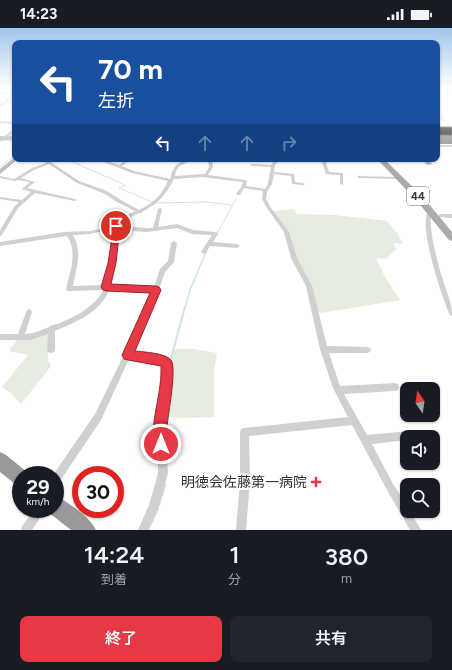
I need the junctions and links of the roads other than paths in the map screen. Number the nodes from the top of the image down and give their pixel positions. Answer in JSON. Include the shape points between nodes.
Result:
{"nodes":[{"id":1,"x":0,"y":122,"type":"edge"},
{"id":2,"x":12,"y":123,"type":"edge"},
{"id":3,"x":12,"y":132,"type":"edge"},
{"id":4,"x":12,"y":138,"type":"edge"},
{"id":5,"x":2,"y":139,"type":"edge"},
{"id":6,"x":440,"y":146,"type":"edge"},
{"id":7,"x":452,"y":146,"type":"edge"},
{"id":8,"x":12,"y":162,"type":"edge"},
{"id":9,"x":107,"y":162,"type":"edge"},
{"id":10,"x":125,"y":162,"type":"edge"},
{"id":11,"x":182,"y":162,"type":"edge"},
{"id":12,"x":210,"y":162,"type":"edge"},
{"id":13,"x":258,"y":162,"type":"edge"},
{"id":14,"x":324,"y":162,"type":"edge"},
{"id":15,"x":383,"y":162,"type":"edge"},
{"id":16,"x":387,"y":162,"type":"edge"},
{"id":17,"x":50,"y":163,"type":"joint"},
{"id":18,"x":252,"y":165,"type":"dead end"},
{"id":19,"x":275,"y":165,"type":"edge"},
{"id":20,"x":120,"y":166,"type":"junction"},
{"id":21,"x":0,"y":172,"type":"edge"},
{"id":22,"x":204,"y":176,"type":"junction"},
{"id":23,"x":0,"y":177,"type":"edge"},
{"id":24,"x":359,"y":177,"type":"dead end"},
{"id":25,"x":17,"y":178,"type":"junction"},
{"id":26,"x":172,"y":178,"type":"junction"},
{"id":27,"x":400,"y":178,"type":"junction"},
{"id":28,"x":303,"y":184,"type":"dead end"},
{"id":29,"x":342,"y":184,"type":"dead end"},
{"id":30,"x":244,"y":186,"type":"junction"},
{"id":31,"x":266,"y":190,"type":"junction"},
{"id":32,"x":34,"y":191,"type":"junction"},
{"id":33,"x":238,"y":194,"type":"dead end"},
{"id":34,"x":0,"y":198,"type":"edge"},
{"id":35,"x":74,"y":200,"type":"dead end"},
{"id":36,"x":22,"y":201,"type":"junction"},
{"id":37,"x":160,"y":209,"type":"dead end"},
{"id":38,"x":140,"y":212,"type":"junction"},
{"id":39,"x":437,"y":216,"type":"junction"},
{"id":40,"x":452,"y":216,"type":"edge"},
{"id":41,"x":116,"y":226,"type":"junction"},
{"id":42,"x":155,"y":229,"type":"junction"},
{"id":43,"x":452,"y":230,"type":"edge"},
{"id":44,"x":0,"y":234,"type":"edge"},
{"id":45,"x":69,"y":234,"type":"junction"},
{"id":46,"x":452,"y":238,"type":"edge"},
{"id":47,"x":174,"y":243,"type":"dead end"},
{"id":48,"x":0,"y":244,"type":"edge"},
{"id":49,"x":209,"y":244,"type":"junction"},
{"id":50,"x":237,"y":246,"type":"dead end"},
{"id":51,"x":204,"y":252,"type":"dead end"},
{"id":52,"x":106,"y":287,"type":"junction"},
{"id":53,"x":156,"y":290,"type":"junction"},
{"id":54,"x":29,"y":312,"type":"dead end"},
{"id":55,"x":452,"y":313,"type":"edge"},
{"id":56,"x":52,"y":328,"type":"junction"},
{"id":57,"x":0,"y":337,"type":"edge"},
{"id":58,"x":21,"y":337,"type":"junction"},
{"id":59,"x":324,"y":349,"type":"junction"},
{"id":60,"x":51,"y":350,"type":"dead end"},
{"id":61,"x":367,"y":350,"type":"dead end"},
{"id":62,"x":128,"y":355,"type":"junction"},
{"id":63,"x":395,"y":387,"type":"dead end"},
{"id":64,"x":338,"y":390,"type":"junction"},
{"id":65,"x":354,"y":421,"type":"junction"},
{"id":66,"x":400,"y":436,"type":"edge"},
{"id":67,"x":365,"y":440,"type":"junction"},
{"id":68,"x":0,"y":461,"type":"edge"},
{"id":69,"x":64,"y":468,"type":"edge"},
{"id":70,"x":12,"y":471,"type":"edge"},
{"id":71,"x":64,"y":512,"type":"edge"},
{"id":72,"x":35,"y":518,"type":"edge"},
{"id":73,"x":26,"y":530,"type":"edge"},
{"id":74,"x":86,"y":530,"type":"edge"},
{"id":75,"x":143,"y":530,"type":"edge"},
{"id":76,"x":241,"y":530,"type":"edge"},
{"id":77,"x":416,"y":530,"type":"edge"}],
"edges":[{"from":1,"to":2,"type":"street"},
{"from":3,"to":5,"type":"street"},
{"from":4,"to":5,"type":"street"},
{"from":6,"to":7,"type":"street"},
{"from":8,"to":21,"type":"street"},
{"from":9,"to":20,"type":"street"},
{"from":10,"to":20,"type":"street"},
{"from":11,"to":26,"type":"street","via":[[176,167]]},
{"from":12,"to":22,"type":"street","via":[[208,173]]},
{"from":13,"to":19,"type":"street"},
{"from":14,"to":29,"type":"street","via":[[327,173],[342,174]]},
{"from":15,"to":27,"type":"main road","number":"44"},
{"from":16,"to":39,"type":"main road","number":"44","via":[[422,195]]},
{"from":17,"to":25,"type":"street"},
{"from":17,"to":38,"type":"street","via":[[78,182],[105,192]]},
{"from":18,"to":19,"type":"street"},
{"from":19,"to":28,"type":"street","via":[[293,175],[293,183]]},
{"from":19,"to":31,"type":"street"},
{"from":20,"to":26,"type":"street","via":[[141,174]]},
{"from":22,"to":26,"type":"street"},
{"from":22,"to":30,"type":"street","via":[[245,181]]},
{"from":23,"to":25,"type":"street","via":[[12,180]]},
{"from":24,"to":27,"type":"street"},
{"from":25,"to":32,"type":"street","via":[[32,182],[24,189]]},
{"from":26,"to":38,"type":"street","via":[[164,194]]},
{"from":27,"to":39,"type":"main road","number":"44"},
{"from":30,"to":31,"type":"street"},
{"from":30,"to":33,"type":"street"},
{"from":31,"to":59,"type":"street","via":[[264,199],[286,232],[294,258],[309,286]]},
{"from":32,"to":35,"type":"street"},
{"from":32,"to":36,"type":"street"},
{"from":34,"to":36,"type":"street"},
{"from":36,"to":44,"type":"street","via":[[14,209]]},
{"from":37,"to":42,"type":"street"},
{"from":38,"to":41,"type":"street"},
{"from":39,"to":40,"type":"street"},
{"from":39,"to":43,"type":"main road","number":"44"},
{"from":39,"to":46,"type":"main road","number":"44"},
{"from":39,"to":55,"type":"street","via":[[428,218],[440,285]]},
{"from":41,"to":42,"type":"street"},
{"from":41,"to":45,"type":"street","via":[[95,232]]},
{"from":41,"to":52,"type":"street","via":[[112,263]]},
{"from":42,"to":49,"type":"street","via":[[178,226],[192,232],[215,234]]},
{"from":45,"to":48,"type":"street"},
{"from":45,"to":52,"type":"street","via":[[76,246],[69,289]]},
{"from":47,"to":53,"type":"street","via":[[171,262],[163,270]]},
{"from":49,"to":50,"type":"street"},
{"from":49,"to":51,"type":"street"},
{"from":52,"to":53,"type":"street"},
{"from":52,"to":56,"type":"street","via":[[97,305]]},
{"from":53,"to":62,"type":"street"},
{"from":54,"to":58,"type":"street"},
{"from":56,"to":58,"type":"street","via":[[34,336]]},
{"from":56,"to":60,"type":"street"},
{"from":57,"to":58,"type":"street"},
{"from":59,"to":61,"type":"street"},
{"from":59,"to":64,"type":"street"},
{"from":62,"to":69,"type":"street","via":[[95,423]]},
{"from":62,"to":75,"type":"street","via":[[164,361],[167,366],[161,427],[163,474],[154,506]]},
{"from":63,"to":64,"type":"street"},
{"from":64,"to":65,"type":"street"},
{"from":65,"to":67,"type":"street"},
{"from":65,"to":76,"type":"street","via":[[244,432],[245,481]]},
{"from":66,"to":67,"type":"street"},
{"from":67,"to":77,"type":"street"},
{"from":68,"to":70,"type":"highway"},
{"from":71,"to":74,"type":"highway"},
{"from":72,"to":73,"type":"street"}]}
